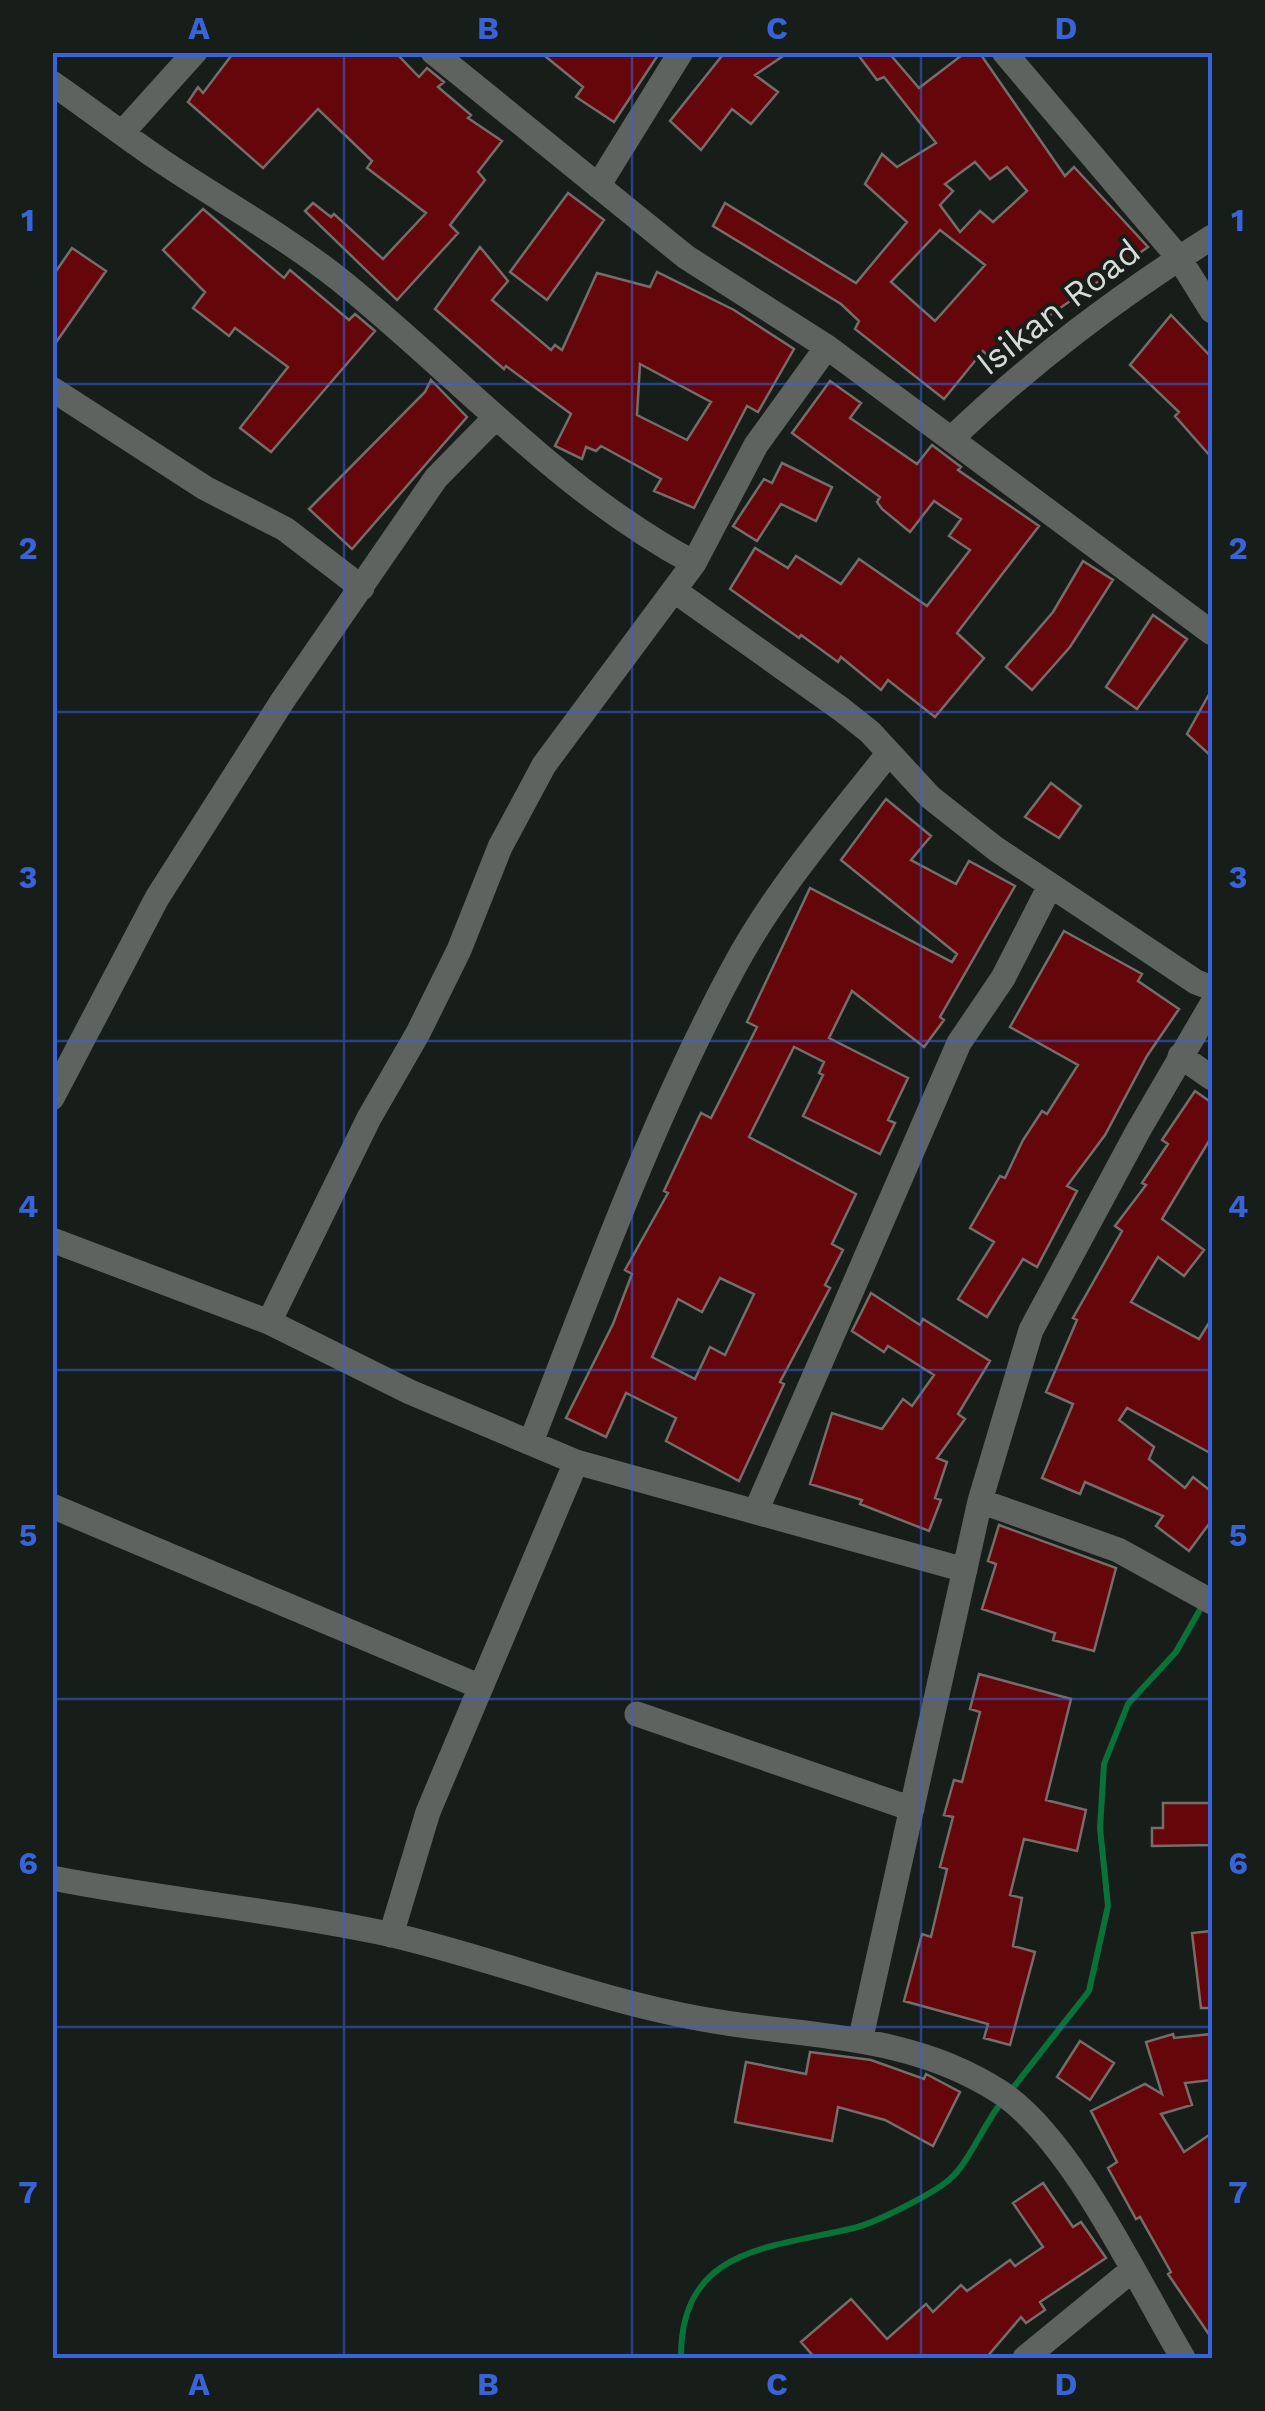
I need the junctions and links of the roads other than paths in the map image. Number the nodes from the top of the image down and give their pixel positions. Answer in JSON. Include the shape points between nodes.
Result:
{"nodes":[{"id":1,"x":195,"y":52,"type":"edge"},
{"id":2,"x":433,"y":52,"type":"edge"},
{"id":3,"x":681,"y":52,"type":"edge"},
{"id":4,"x":1004,"y":52,"type":"edge"},
{"id":5,"x":52,"y":84,"type":"edge"},
{"id":6,"x":122,"y":134,"type":"junction"},
{"id":7,"x":598,"y":186,"type":"junction"},
{"id":8,"x":1212,"y":237,"type":"edge"},
{"id":9,"x":1179,"y":258,"type":"junction"},
{"id":10,"x":1212,"y":311,"type":"edge"},
{"id":11,"x":827,"y":347,"type":"junction"},
{"id":12,"x":52,"y":388,"type":"edge"},
{"id":13,"x":494,"y":419,"type":"junction"},
{"id":14,"x":952,"y":440,"type":"junction"},
{"id":15,"x":694,"y":563,"type":"junction"},
{"id":16,"x":362,"y":588,"type":"junction"},
{"id":17,"x":675,"y":591,"type":"junction"},
{"id":18,"x":1212,"y":633,"type":"edge"},
{"id":19,"x":888,"y":754,"type":"junction"},
{"id":20,"x":1050,"y":886,"type":"junction"},
{"id":21,"x":1212,"y":988,"type":"edge"},
{"id":22,"x":1212,"y":1004,"type":"edge"},
{"id":23,"x":1180,"y":1056,"type":"junction"},
{"id":24,"x":1212,"y":1078,"type":"edge"},
{"id":25,"x":52,"y":1098,"type":"edge"},
{"id":26,"x":52,"y":1240,"type":"edge"},
{"id":27,"x":269,"y":1322,"type":"junction"},
{"id":28,"x":531,"y":1442,"type":"junction"},
{"id":29,"x":576,"y":1462,"type":"junction"},
{"id":30,"x":980,"y":1501,"type":"junction"},
{"id":31,"x":52,"y":1506,"type":"edge"},
{"id":32,"x":756,"y":1511,"type":"junction"},
{"id":33,"x":965,"y":1570,"type":"junction"},
{"id":34,"x":1204,"y":1598,"type":"edge"},
{"id":35,"x":481,"y":1688,"type":"junction"},
{"id":36,"x":637,"y":1714,"type":"dead end"},
{"id":37,"x":912,"y":1809,"type":"junction"},
{"id":38,"x":52,"y":1878,"type":"edge"},
{"id":39,"x":391,"y":1935,"type":"junction"},
{"id":40,"x":861,"y":2038,"type":"junction"},
{"id":41,"x":1131,"y":2270,"type":"junction"},
{"id":42,"x":1024,"y":2358,"type":"edge"},
{"id":43,"x":1183,"y":2358,"type":"edge"}],
"edges":[{"from":1,"to":6,"type":"street"},
{"from":2,"to":7,"type":"street"},
{"from":3,"to":7,"type":"street"},
{"from":4,"to":9,"type":"street"},
{"from":5,"to":6,"type":"street"},
{"from":6,"to":13,"type":"street","via":[[323,267]]},
{"from":7,"to":11,"type":"street","via":[[686,257]]},
{"from":8,"to":9,"type":"street","name":"Isikan Road"},
{"from":9,"to":10,"type":"street"},
{"from":9,"to":14,"type":"street","name":"Isikan Road","via":[[1029,365]]},
{"from":11,"to":14,"type":"street"},
{"from":11,"to":15,"type":"street","via":[[756,445]]},
{"from":12,"to":16,"type":"street","via":[[205,488],[285,529]]},
{"from":13,"to":15,"type":"street","via":[[571,481]]},
{"from":13,"to":16,"type":"street","via":[[436,478]]},
{"from":14,"to":18,"type":"street"},
{"from":15,"to":17,"type":"street"},
{"from":16,"to":25,"type":"street","via":[[158,898]]},
{"from":17,"to":19,"type":"street","via":[[841,708]]},
{"from":17,"to":27,"type":"street","via":[[544,765],[418,1034],[361,1133]]},
{"from":19,"to":20,"type":"street","via":[[930,797]]},
{"from":19,"to":28,"type":"street","via":[[787,880],[733,968],[612,1234]]},
{"from":20,"to":21,"type":"street"},
{"from":20,"to":32,"type":"street","via":[[1003,978],[959,1043]]},
{"from":22,"to":23,"type":"street"},
{"from":23,"to":24,"type":"street"},
{"from":23,"to":30,"type":"street","via":[[1031,1330]]},
{"from":26,"to":27,"type":"street"},
{"from":27,"to":28,"type":"street"},
{"from":28,"to":29,"type":"street"},
{"from":29,"to":32,"type":"street"},
{"from":29,"to":35,"type":"street"},
{"from":30,"to":33,"type":"street"},
{"from":30,"to":34,"type":"street","via":[[1118,1550]]},
{"from":31,"to":35,"type":"street"},
{"from":32,"to":33,"type":"street"},
{"from":33,"to":37,"type":"street"},
{"from":35,"to":39,"type":"street","via":[[428,1812]]},
{"from":36,"to":37,"type":"street"},
{"from":37,"to":40,"type":"street"},
{"from":38,"to":39,"type":"street"},
{"from":39,"to":40,"type":"street","via":[[701,2019]]},
{"from":40,"to":41,"type":"street","via":[[942,2060],[1002,2093],[1041,2129]]},
{"from":41,"to":42,"type":"street"},
{"from":41,"to":43,"type":"street"}]}
